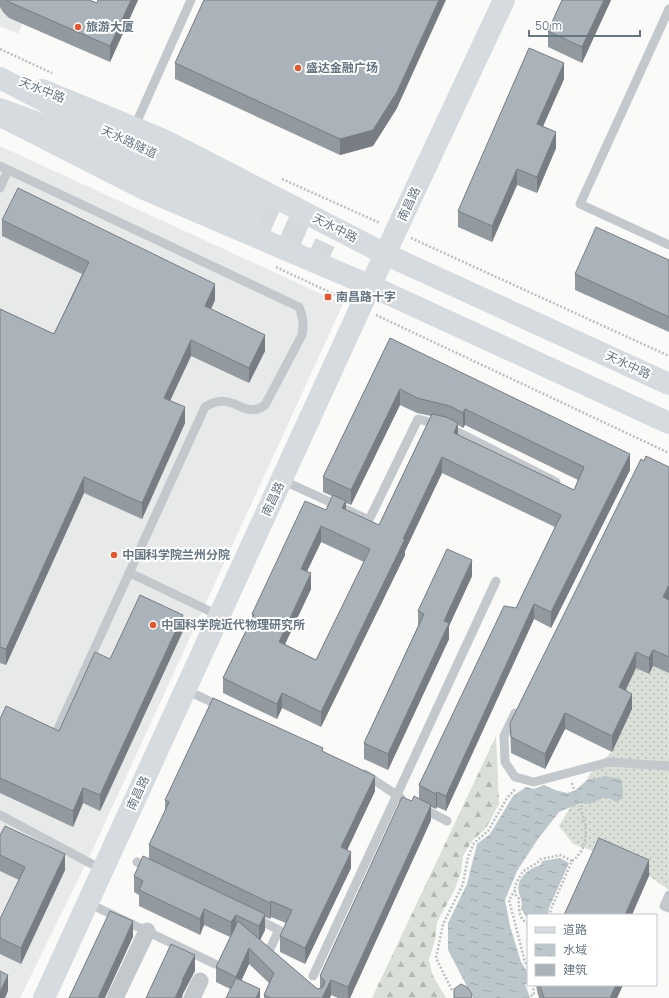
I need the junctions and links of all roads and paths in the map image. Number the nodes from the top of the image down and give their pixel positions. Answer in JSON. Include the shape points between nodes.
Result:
{"nodes":[{"id":1,"x":191,"y":0,"type":"edge"},
{"id":2,"x":504,"y":0,"type":"edge"},
{"id":3,"x":669,"y":9,"type":"edge"},
{"id":4,"x":0,"y":49,"type":"edge"},
{"id":5,"x":0,"y":73,"type":"edge"},
{"id":6,"x":56,"y":75,"type":"dead end"},
{"id":7,"x":0,"y":78,"type":"edge"},
{"id":8,"x":0,"y":109,"type":"edge"},
{"id":9,"x":0,"y":116,"type":"edge"},
{"id":10,"x":134,"y":128,"type":"junction"},
{"id":11,"x":4,"y":168,"type":"edge"},
{"id":12,"x":275,"y":176,"type":"dead end"},
{"id":13,"x":0,"y":188,"type":"edge"},
{"id":14,"x":396,"y":231,"type":"junction"},
{"id":15,"x":669,"y":246,"type":"edge"},
{"id":16,"x":385,"y":254,"type":"junction"},
{"id":17,"x":269,"y":264,"type":"dead end"},
{"id":18,"x":371,"y":286,"type":"junction"},
{"id":19,"x":361,"y":308,"type":"junction"},
{"id":20,"x":669,"y":356,"type":"edge"},
{"id":21,"x":669,"y":384,"type":"edge"},
{"id":22,"x":669,"y":423,"type":"edge"},
{"id":23,"x":669,"y":453,"type":"edge"},
{"id":24,"x":282,"y":480,"type":"junction"},
{"id":25,"x":556,"y":482,"type":"edge"},
{"id":26,"x":130,"y":573,"type":"junction"},
{"id":27,"x":496,"y":581,"type":"dead end"},
{"id":28,"x":220,"y":616,"type":"junction"},
{"id":29,"x":186,"y":690,"type":"junction"},
{"id":30,"x":518,"y":708,"type":"edge"},
{"id":31,"x":228,"y":710,"type":"edge"},
{"id":32,"x":56,"y":733,"type":"edge"},
{"id":33,"x":669,"y":766,"type":"edge"},
{"id":34,"x":357,"y":771,"type":"edge"},
{"id":35,"x":524,"y":779,"type":"junction"},
{"id":36,"x":572,"y":783,"type":"dead end"},
{"id":37,"x":396,"y":796,"type":"junction"},
{"id":38,"x":0,"y":815,"type":"edge"},
{"id":39,"x":447,"y":821,"type":"dead end"},
{"id":40,"x":572,"y":861,"type":"junction"},
{"id":41,"x":137,"y":862,"type":"dead end"},
{"id":42,"x":103,"y":870,"type":"junction"},
{"id":43,"x":158,"y":872,"type":"edge"},
{"id":44,"x":515,"y":889,"type":"junction"},
{"id":45,"x":669,"y":895,"type":"edge"},
{"id":46,"x":88,"y":903,"type":"junction"},
{"id":47,"x":669,"y":908,"type":"edge"},
{"id":48,"x":244,"y":913,"type":"edge"},
{"id":49,"x":550,"y":914,"type":"edge"},
{"id":50,"x":527,"y":924,"type":"edge"},
{"id":51,"x":147,"y":931,"type":"junction"},
{"id":52,"x":280,"y":963,"type":"edge"},
{"id":53,"x":215,"y":964,"type":"dead end"},
{"id":54,"x":527,"y":964,"type":"edge"},
{"id":55,"x":313,"y":976,"type":"dead end"},
{"id":56,"x":200,"y":981,"type":"dead end"},
{"id":57,"x":533,"y":986,"type":"edge"},
{"id":58,"x":452,"y":990,"type":"edge"},
{"id":59,"x":44,"y":998,"type":"edge"},
{"id":60,"x":115,"y":998,"type":"edge"},
{"id":61,"x":192,"y":998,"type":"edge"},
{"id":62,"x":523,"y":998,"type":"edge"}],
"edges":[{"from":1,"to":10,"type":"lane"},
{"from":2,"to":14,"type":"main road","name":"南昌路"},
{"from":3,"to":15,"type":"lane","via":[[580,204]]},
{"from":4,"to":6,"type":"path"},
{"from":5,"to":10,"type":"main road","name":"天水中路"},
{"from":7,"to":8,"type":"main road","name":"天水路隧道","via":[[255,212],[74,136]]},
{"from":9,"to":18,"type":"main road","via":[[144,189]]},
{"from":10,"to":16,"type":"main road","name":"天水中路","via":[[166,141]]},
{"from":11,"to":13,"type":"lane"},
{"from":11,"to":26,"type":"lane","via":[[299,306],[303,316],[302,335],[265,405],[250,410],[233,402],[218,401],[205,407]]},
{"from":12,"to":14,"type":"path"},
{"from":14,"to":16,"type":"main road","name":"南昌路"},
{"from":14,"to":20,"type":"path"},
{"from":16,"to":18,"type":"main road","name":"南昌路"},
{"from":16,"to":21,"type":"main road","name":"天水中路"},
{"from":17,"to":19,"type":"path"},
{"from":18,"to":19,"type":"main road","name":"南昌路"},
{"from":18,"to":22,"type":"main road"},
{"from":19,"to":23,"type":"path"},
{"from":19,"to":24,"type":"main road","name":"南昌路"},
{"from":24,"to":25,"type":"lane","via":[[369,520],[418,418],[448,427]]},
{"from":24,"to":28,"type":"main road","name":"南昌路"},
{"from":26,"to":28,"type":"lane"},
{"from":26,"to":32,"type":"lane"},
{"from":27,"to":37,"type":"lane"},
{"from":28,"to":29,"type":"main road","name":"南昌路"},
{"from":29,"to":31,"type":"lane"},
{"from":29,"to":42,"type":"main road","name":"南昌路"},
{"from":30,"to":35,"type":"lane","via":[[504,736],[505,762],[515,777]]},
{"from":33,"to":35,"type":"lane","via":[[609,762],[534,782]]},
{"from":34,"to":37,"type":"lane","via":[[371,777]]},
{"from":35,"to":58,"type":"path","via":[[507,798],[488,831],[474,843],[468,857],[463,884],[443,924],[436,958]]},
{"from":36,"to":40,"type":"path","via":[[584,816],[586,839],[583,851]]},
{"from":37,"to":39,"type":"lane"},
{"from":37,"to":55,"type":"lane"},
{"from":38,"to":42,"type":"lane"},
{"from":40,"to":44,"type":"path","via":[[561,855],[541,858],[521,874]]},
{"from":40,"to":49,"type":"path"},
{"from":41,"to":43,"type":"lane"},
{"from":42,"to":46,"type":"main road","name":"南昌路"},
{"from":44,"to":50,"type":"path","via":[[519,899],[520,917]]},
{"from":44,"to":54,"type":"path","via":[[509,900]]},
{"from":45,"to":47,"type":"lane","via":[[664,906]]},
{"from":46,"to":51,"type":"lane"},
{"from":46,"to":59,"type":"main road","name":"南昌路"},
{"from":48,"to":52,"type":"lane","via":[[279,930],[268,953]]},
{"from":51,"to":53,"type":"lane"},
{"from":51,"to":60,"type":"street"},
{"from":56,"to":61,"type":"street"},
{"from":57,"to":62,"type":"path","via":[[534,996]]}]}
